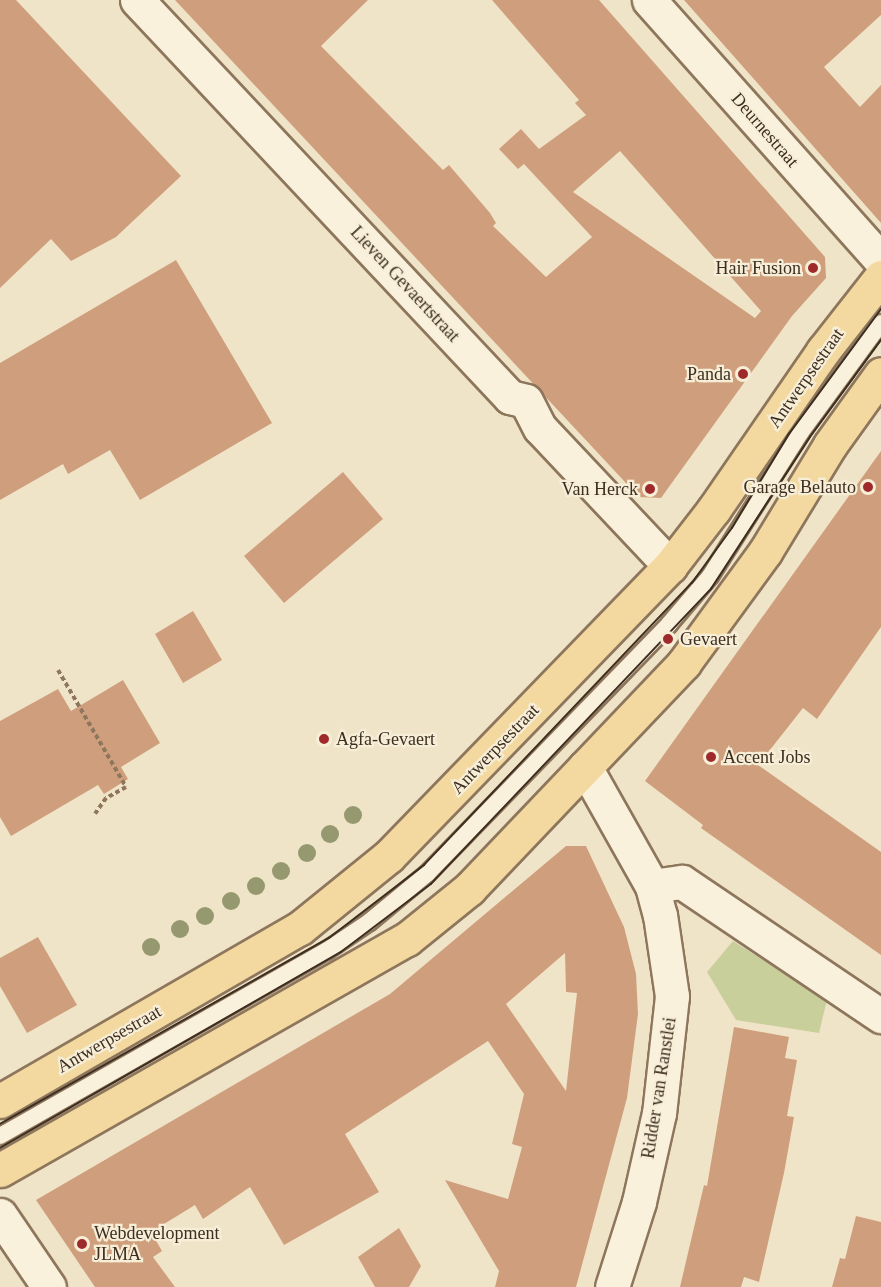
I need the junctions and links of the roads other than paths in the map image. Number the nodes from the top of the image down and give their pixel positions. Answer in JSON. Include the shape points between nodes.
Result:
{"nodes":[{"id":1,"x":137,"y":0,"type":"edge"},
{"id":2,"x":649,"y":0,"type":"edge"},
{"id":3,"x":881,"y":260,"type":"edge"},
{"id":4,"x":881,"y":277,"type":"edge"},
{"id":5,"x":881,"y":324,"type":"edge"},
{"id":6,"x":881,"y":374,"type":"edge"},
{"id":7,"x":670,"y":566,"type":"junction"},
{"id":8,"x":585,"y":767,"type":"junction"},
{"id":9,"x":652,"y":886,"type":"junction"},
{"id":10,"x":881,"y":1016,"type":"edge"},
{"id":11,"x":0,"y":1101,"type":"edge"},
{"id":12,"x":0,"y":1136,"type":"edge"},
{"id":13,"x":0,"y":1170,"type":"edge"},
{"id":14,"x":0,"y":1215,"type":"edge"},
{"id":15,"x":50,"y":1287,"type":"edge"},
{"id":16,"x":612,"y":1287,"type":"edge"}],
"edges":[{"from":1,"to":7,"type":"street","name":"Lieven Gevaertstraat","via":[[510,397],[526,401],[540,429]]},
{"from":2,"to":3,"type":"street","name":"Deurnestraat"},
{"from":4,"to":7,"type":"main road","name":"Antwerpsestraat","via":[[823,351]]},
{"from":5,"to":12,"type":"lane","via":[[801,432],[710,576],[669,624],[427,874],[369,922],[326,951]]},
{"from":6,"to":8,"type":"main road","via":[[830,445],[718,620],[684,663]]},
{"from":7,"to":11,"type":"main road","name":"Antwerpsestraat","via":[[422,825],[359,884],[300,928]]},
{"from":8,"to":9,"type":"street","name":"Ridder van Ranstlei"},
{"from":8,"to":13,"type":"main road","via":[[469,889],[407,939]]},
{"from":9,"to":10,"type":"street","via":[[682,882]]},
{"from":9,"to":16,"type":"street","name":"Ridder van Ranstlei","via":[[672,996],[671,1029],[644,1180]]},
{"from":14,"to":15,"type":"street"}]}
